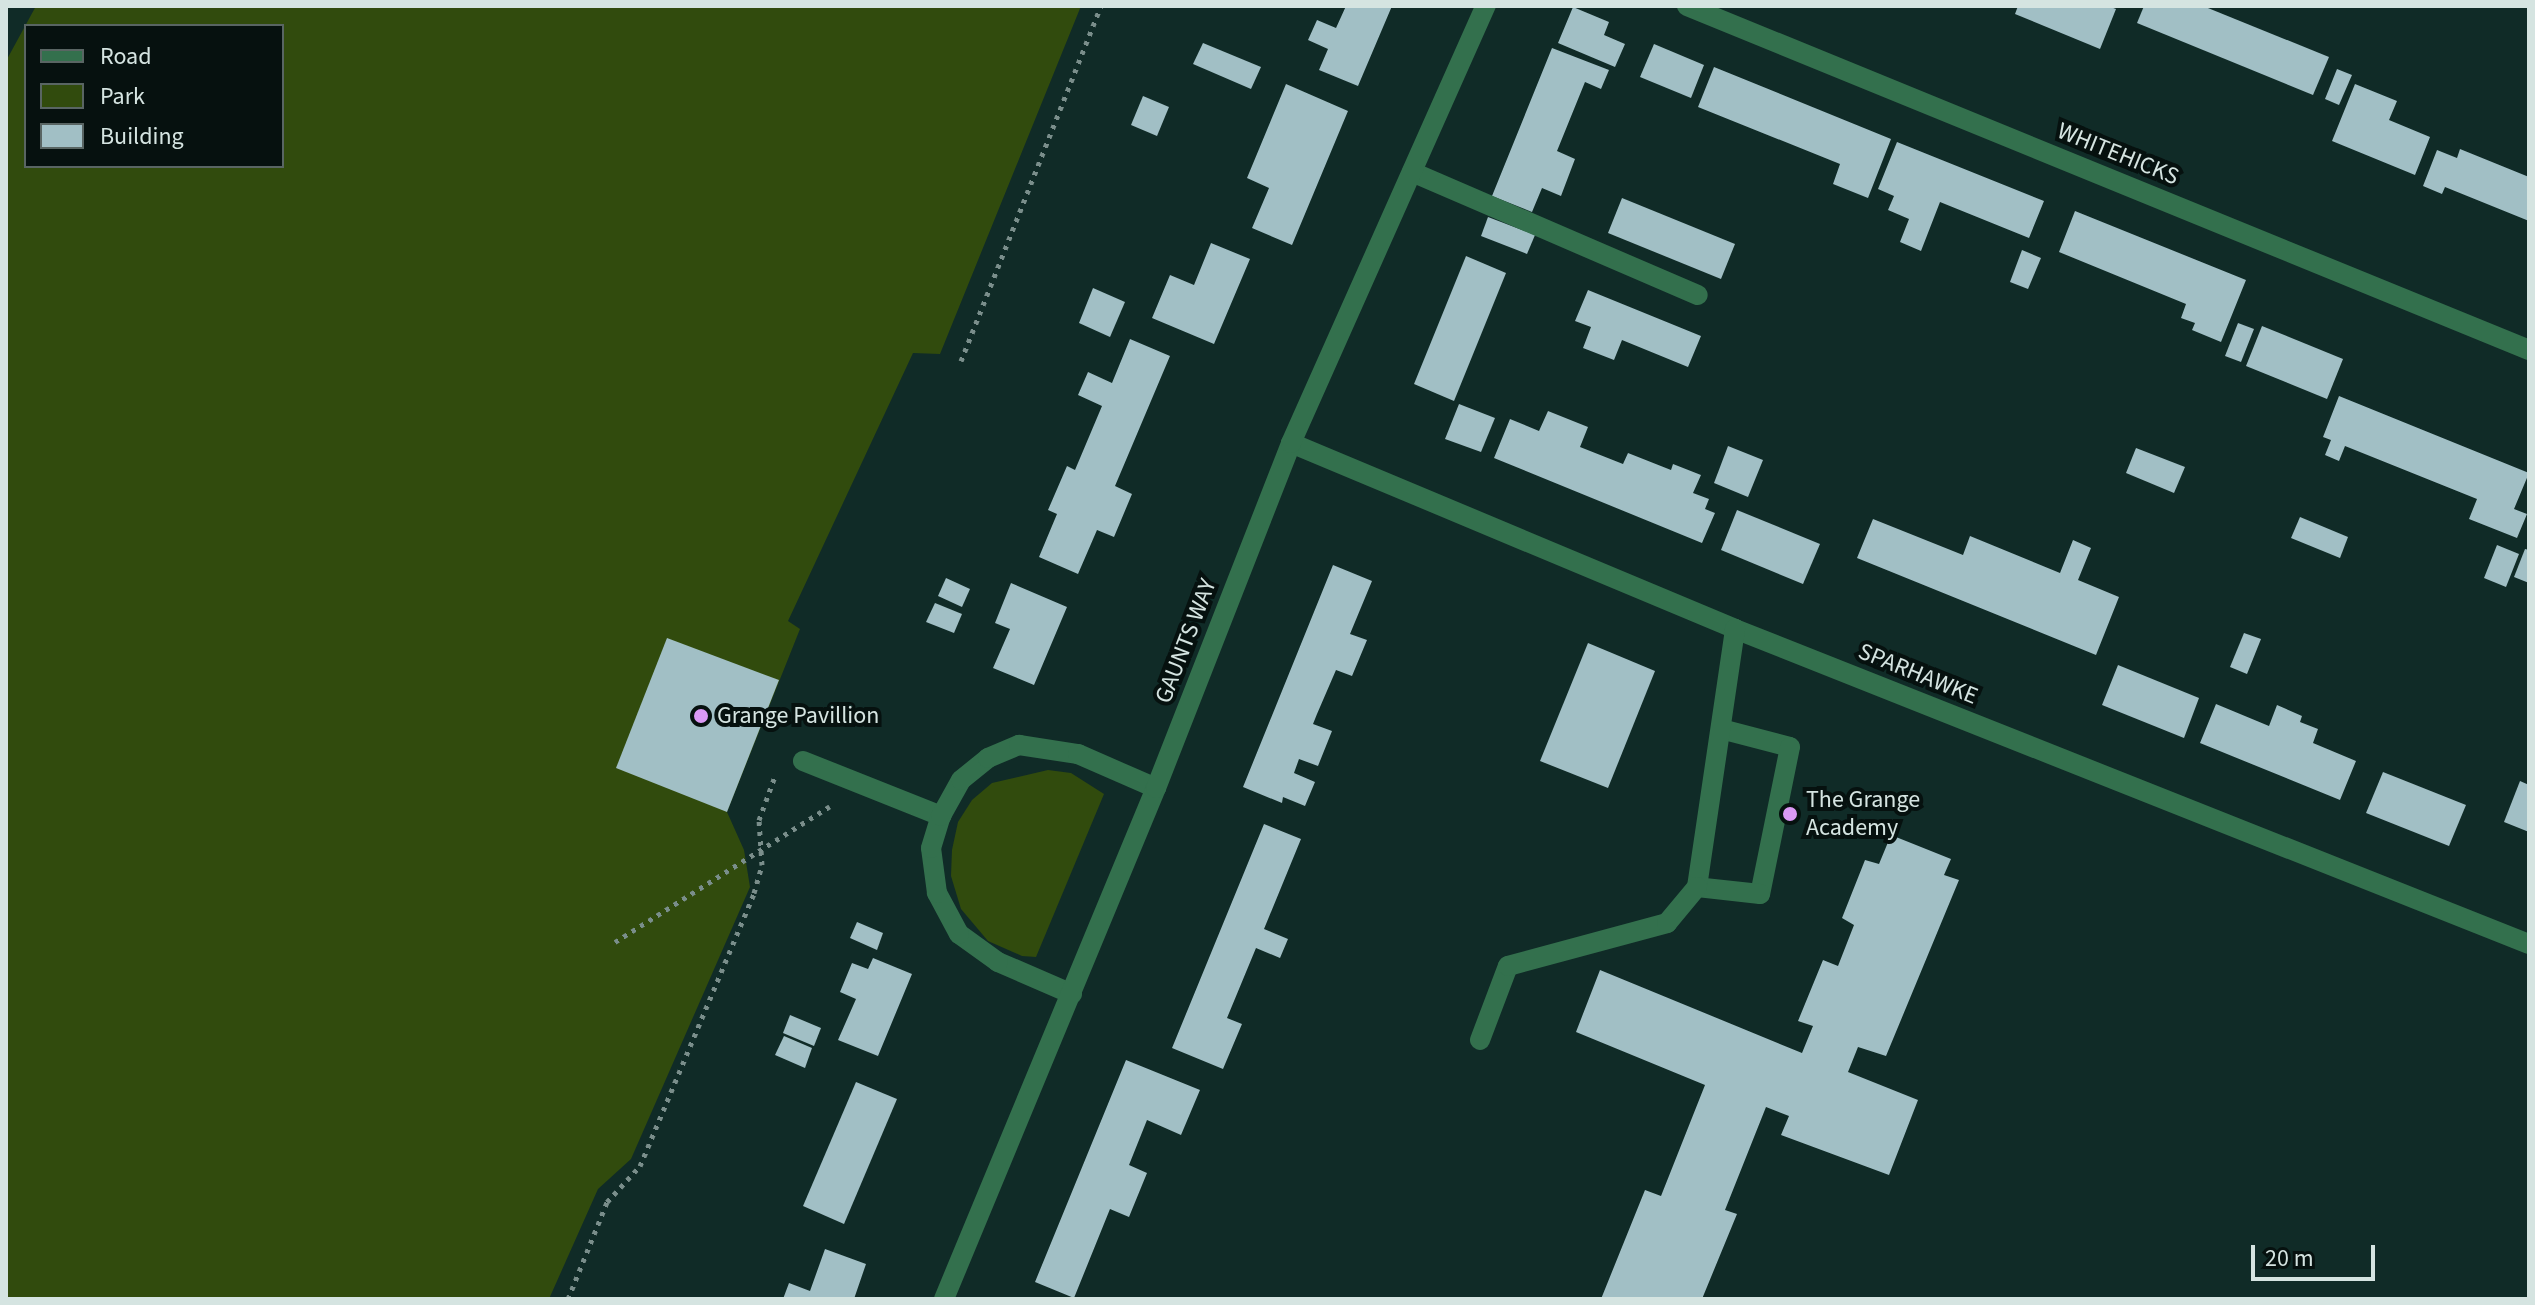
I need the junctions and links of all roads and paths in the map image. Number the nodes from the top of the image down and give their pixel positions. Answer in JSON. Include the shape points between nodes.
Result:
{"nodes":[{"id":1,"x":1101,"y":6,"type":"edge"},
{"id":2,"x":1486,"y":6,"type":"edge"},
{"id":3,"x":1687,"y":6,"type":"edge"},
{"id":4,"x":1412,"y":172,"type":"junction"},
{"id":5,"x":1698,"y":295,"type":"dead end"},
{"id":6,"x":2529,"y":350,"type":"edge"},
{"id":7,"x":961,"y":361,"type":"dead end"},
{"id":8,"x":1291,"y":443,"type":"junction"},
{"id":9,"x":1735,"y":629,"type":"junction"},
{"id":10,"x":1721,"y":729,"type":"junction"},
{"id":11,"x":803,"y":761,"type":"joint"},
{"id":12,"x":864,"y":786,"type":"junction"},
{"id":13,"x":1156,"y":788,"type":"junction"},
{"id":14,"x":941,"y":816,"type":"junction"},
{"id":15,"x":762,"y":848,"type":"junction"},
{"id":16,"x":1697,"y":887,"type":"junction"},
{"id":17,"x":615,"y":942,"type":"dead end"},
{"id":18,"x":2529,"y":944,"type":"edge"},
{"id":19,"x":1072,"y":994,"type":"junction"},
{"id":20,"x":1480,"y":1040,"type":"dead end"},
{"id":21,"x":568,"y":1299,"type":"edge"},
{"id":22,"x":944,"y":1299,"type":"edge"}],
"edges":[{"from":1,"to":7,"type":"path"},
{"from":2,"to":4,"type":"street","name":"GAUNTS WAY"},
{"from":3,"to":6,"type":"street","name":"WHITEHICKS"},
{"from":4,"to":5,"type":"street"},
{"from":4,"to":8,"type":"street","name":"GAUNTS WAY"},
{"from":8,"to":9,"type":"street","name":"SPARHAWKE"},
{"from":8,"to":13,"type":"street","name":"GAUNTS WAY"},
{"from":9,"to":10,"type":"street"},
{"from":9,"to":18,"type":"street","name":"SPARHAWKE"},
{"from":10,"to":16,"type":"street"},
{"from":10,"to":16,"type":"street","via":[[1790,747],[1760,894]]},
{"from":11,"to":12,"type":"street"},
{"from":11,"to":15,"type":"path","via":[[777,771],[759,820]]},
{"from":12,"to":14,"type":"street"},
{"from":12,"to":15,"type":"path"},
{"from":13,"to":14,"type":"street","via":[[1078,754],[1019,745],[988,758],[961,780]]},
{"from":13,"to":19,"type":"street","name":"GAUNTS WAY"},
{"from":14,"to":19,"type":"street","via":[[931,848],[937,893],[959,934],[998,962]]},
{"from":15,"to":17,"type":"path"},
{"from":15,"to":21,"type":"path","via":[[754,893],[695,1040],[640,1166],[607,1202]]},
{"from":16,"to":20,"type":"street","via":[[1667,923],[1508,966]]},
{"from":19,"to":22,"type":"street","name":"GAUNTS WAY"}]}
